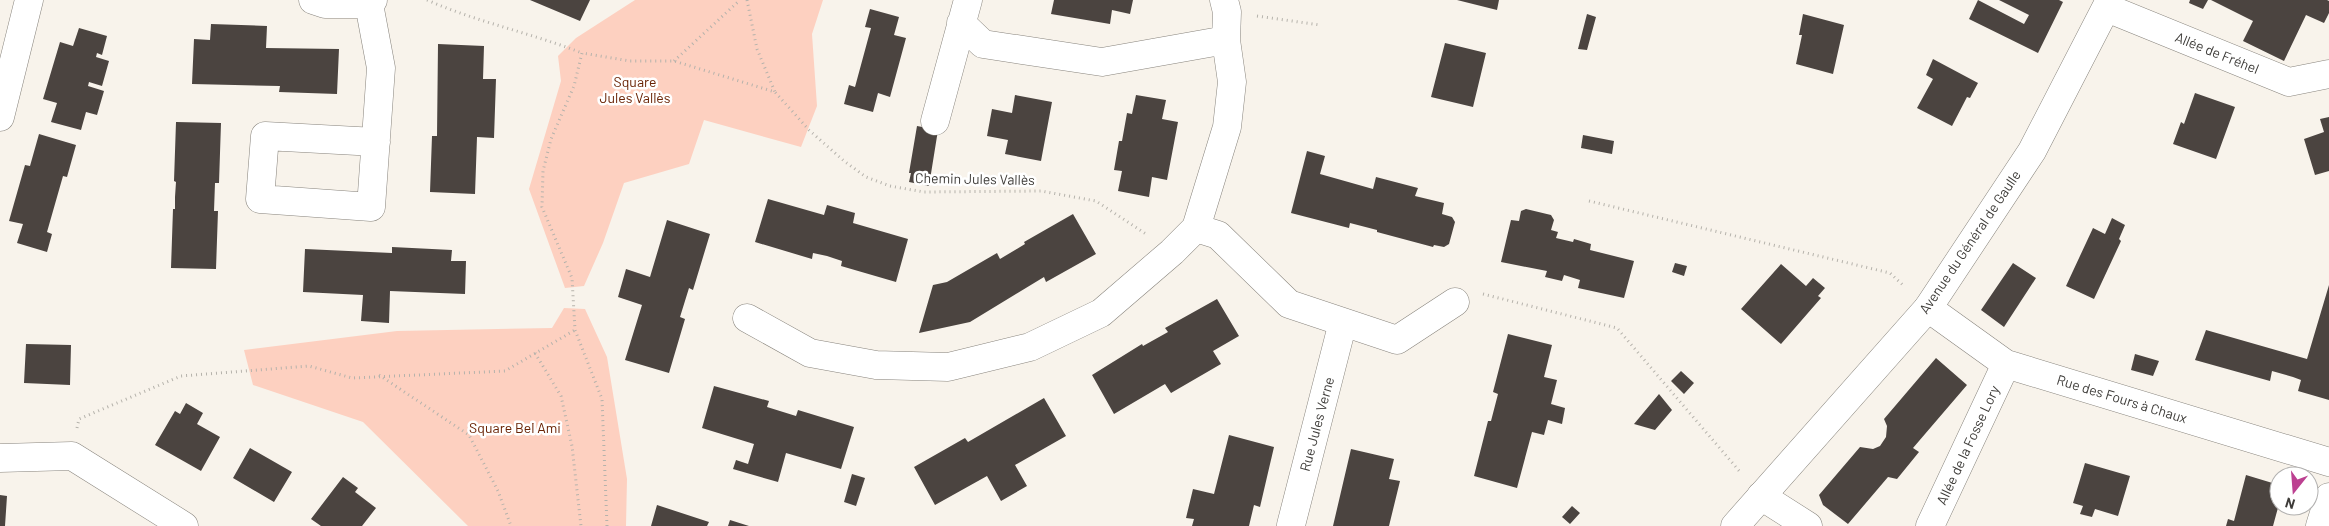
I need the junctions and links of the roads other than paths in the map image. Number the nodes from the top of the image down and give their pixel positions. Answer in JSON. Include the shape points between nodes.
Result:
{"nodes":[{"id":1,"x":30,"y":0,"type":"edge"},
{"id":2,"x":313,"y":0,"type":"edge"},
{"id":3,"x":371,"y":2,"type":"edge"},
{"id":4,"x":2108,"y":4,"type":"edge"},
{"id":5,"x":1226,"y":6,"type":"edge"},
{"id":6,"x":965,"y":11,"type":"edge"},
{"id":7,"x":1226,"y":40,"type":"junction"},
{"id":8,"x":2329,"y":74,"type":"edge"},
{"id":9,"x":0,"y":118,"type":"edge"},
{"id":10,"x":935,"y":121,"type":"dead end"},
{"id":11,"x":376,"y":142,"type":"junction"},
{"id":12,"x":1196,"y":228,"type":"junction"},
{"id":13,"x":1455,"y":302,"type":"road end"},
{"id":14,"x":1928,"y":308,"type":"junction"},
{"id":15,"x":747,"y":318,"type":"dead end"},
{"id":16,"x":1343,"y":322,"type":"junction"},
{"id":17,"x":2006,"y":364,"type":"junction"},
{"id":18,"x":0,"y":458,"type":"edge"},
{"id":19,"x":2329,"y":462,"type":"edge"},
{"id":20,"x":1762,"y":496,"type":"junction"},
{"id":21,"x":2329,"y":497,"type":"edge"},
{"id":22,"x":1291,"y":525,"type":"edge"},
{"id":23,"x":184,"y":526,"type":"edge"},
{"id":24,"x":1735,"y":526,"type":"edge"},
{"id":25,"x":1808,"y":526,"type":"edge"},
{"id":26,"x":1930,"y":526,"type":"edge"},
{"id":27,"x":2320,"y":526,"type":"edge"}],
"edges":[{"from":1,"to":9,"type":"street"},
{"from":2,"to":3,"type":"street","via":[[325,4]]},
{"from":3,"to":11,"type":"street","via":[[381,68]]},
{"from":4,"to":8,"type":"street","name":"Allée de Fréhel","via":[[2289,82]]},
{"from":4,"to":14,"type":"street","name":"Avenue du Général de Gaulle","via":[[2032,150]]},
{"from":5,"to":7,"type":"street"},
{"from":6,"to":7,"type":"street","via":[[983,44],[1102,62]]},
{"from":6,"to":10,"type":"street"},
{"from":7,"to":12,"type":"street","via":[[1232,82],[1227,127]]},
{"from":11,"to":11,"type":"street","via":[[371,207],[260,199],[265,136]]},
{"from":12,"to":15,"type":"street","via":[[1101,313],[1030,347],[948,367],[876,365],[810,353]]},
{"from":12,"to":16,"type":"street","via":[[1218,235],[1288,304]]},
{"from":13,"to":16,"type":"street","via":[[1397,340]]},
{"from":14,"to":17,"type":"street","name":"Rue des Fours à Chaux"},
{"from":14,"to":20,"type":"street","name":"Avenue du Général de Gaulle"},
{"from":16,"to":22,"type":"street","name":"Rue Jules Verne"},
{"from":17,"to":19,"type":"street","name":"Rue des Fours à Chaux"},
{"from":17,"to":26,"type":"street","name":"Allée de la Fosse Lory"},
{"from":18,"to":23,"type":"street","via":[[72,456]]},
{"from":20,"to":24,"type":"street","name":"Avenue du Général de Gaulle"},
{"from":20,"to":25,"type":"street"},
{"from":21,"to":27,"type":"street"}]}
